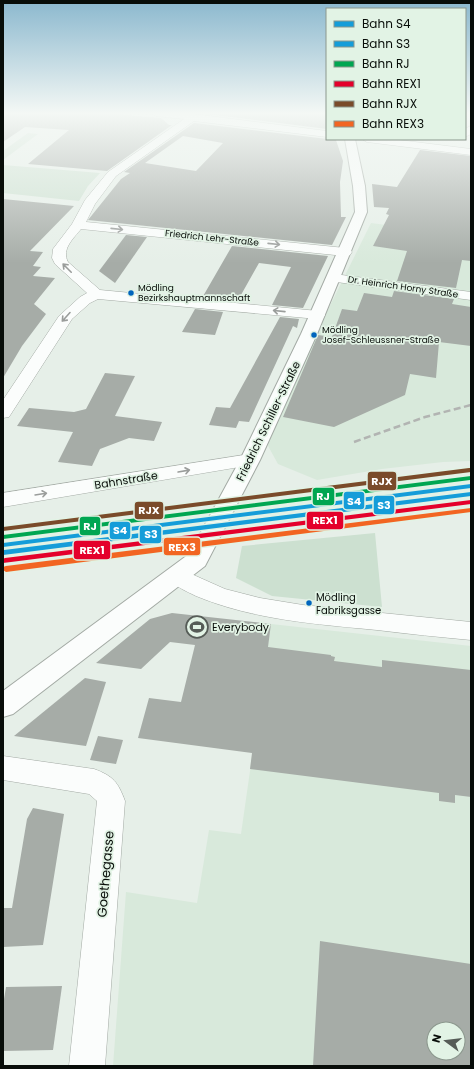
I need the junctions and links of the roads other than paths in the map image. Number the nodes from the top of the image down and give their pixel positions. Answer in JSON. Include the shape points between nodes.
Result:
{"nodes":[{"id":1,"x":128,"y":163,"type":"edge"},
{"id":2,"x":355,"y":163,"type":"edge"},
{"id":3,"x":78,"y":225,"type":"junction"},
{"id":4,"x":345,"y":252,"type":"junction"},
{"id":5,"x":334,"y":278,"type":"junction"},
{"id":6,"x":96,"y":294,"type":"junction"},
{"id":7,"x":471,"y":296,"type":"edge"},
{"id":8,"x":318,"y":315,"type":"junction"},
{"id":9,"x":3,"y":413,"type":"edge"},
{"id":10,"x":250,"y":460,"type":"junction"},
{"id":11,"x":3,"y":500,"type":"edge"},
{"id":12,"x":178,"y":576,"type":"junction"},
{"id":13,"x":471,"y":631,"type":"edge"},
{"id":14,"x":3,"y":706,"type":"edge"},
{"id":15,"x":3,"y":768,"type":"edge"},
{"id":16,"x":87,"y":1066,"type":"edge"}],
"edges":[{"from":1,"to":3,"type":"street","via":[[112,174],[89,203]]},
{"from":2,"to":4,"type":"street","name":"Friedrich Schiller-Straße","via":[[361,212]]},
{"from":3,"to":4,"type":"street","name":"Friedrich Lehr-Straße","one_way":true},
{"from":6,"to":3,"type":"street","one_way":true,"via":[[67,270],[59,258],[64,242]]},
{"from":4,"to":5,"type":"street","name":"Friedrich Schiller-Straße"},
{"from":5,"to":7,"type":"street","name":"Dr. Heinrich Horny Straße"},
{"from":5,"to":8,"type":"street","name":"Friedrich Schiller-Straße"},
{"from":8,"to":6,"type":"street","one_way":true},
{"from":6,"to":9,"type":"street","one_way":true,"via":[[66,316]]},
{"from":8,"to":10,"type":"street","name":"Friedrich Schiller-Straße"},
{"from":11,"to":10,"type":"street","name":"Bahnstraße","one_way":true},
{"from":10,"to":12,"type":"street","name":"Friedrich Schiller-Straße","via":[[197,560]]},
{"from":12,"to":13,"type":"street","via":[[193,586],[244,604],[289,612]]},
{"from":12,"to":14,"type":"street","name":"Friedrich Schiller-Straße"},
{"from":15,"to":16,"type":"street","name":"Goethegasse","via":[[94,782],[104,787],[111,801]]}]}
